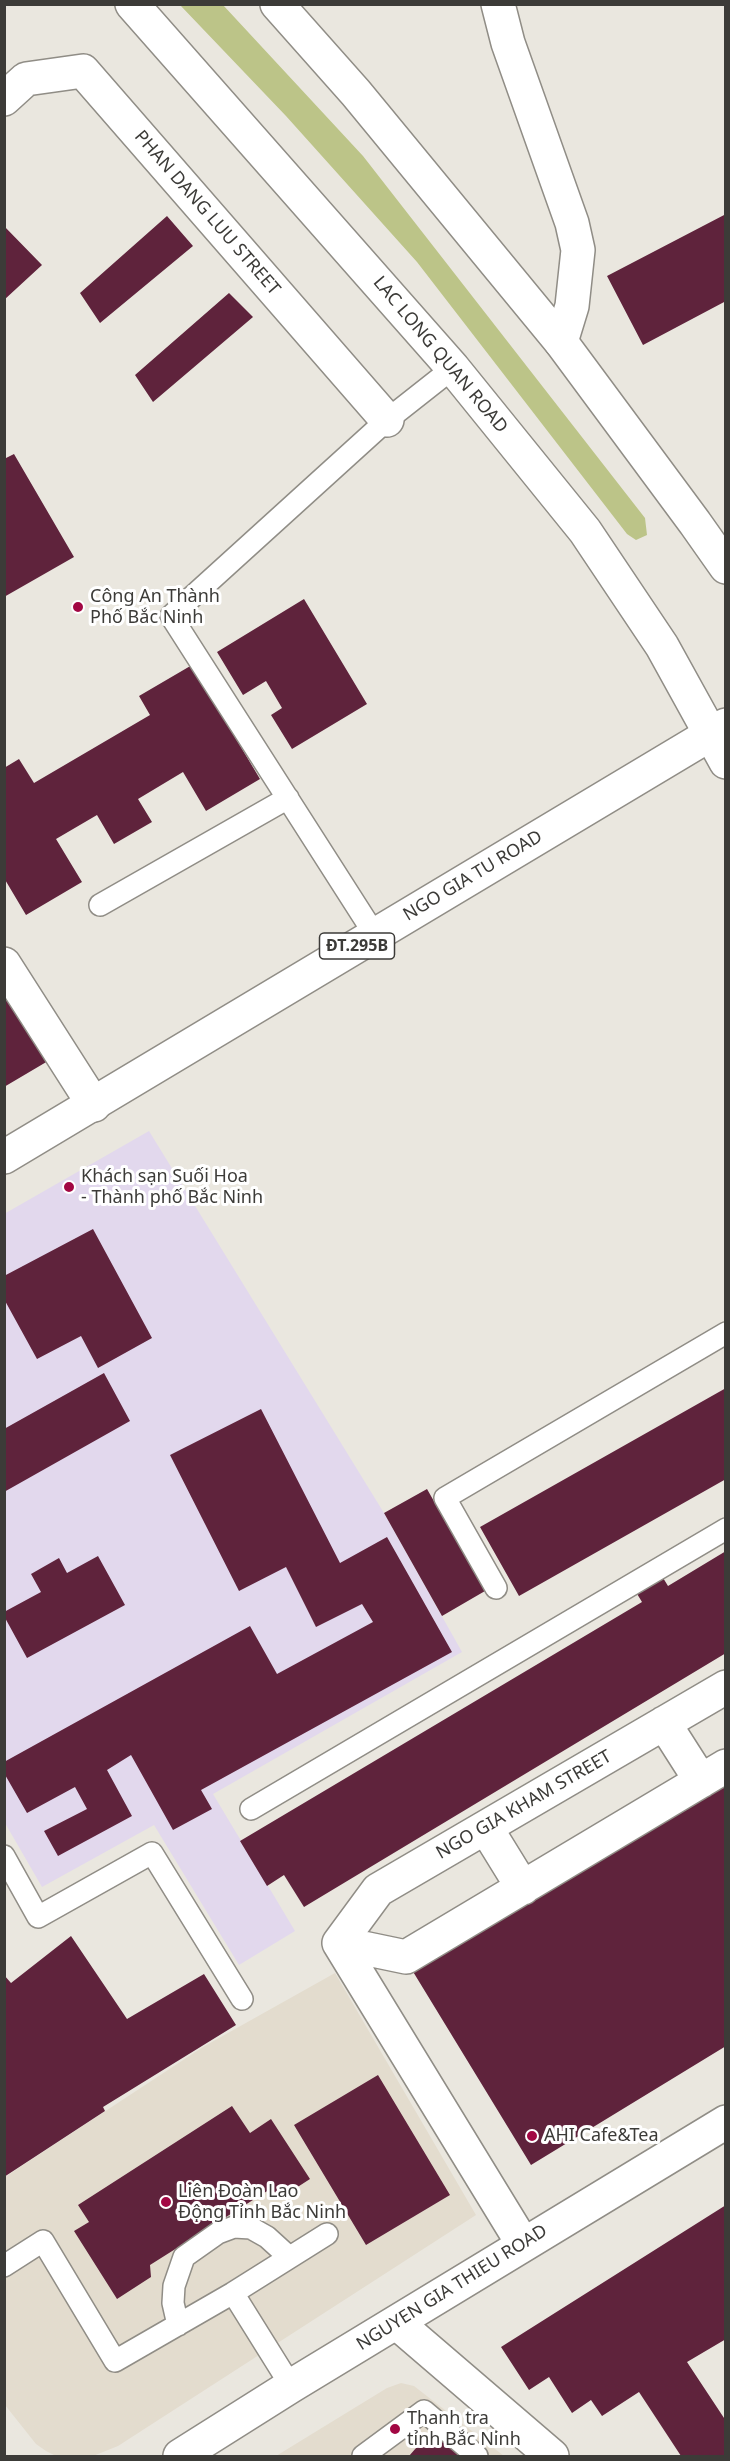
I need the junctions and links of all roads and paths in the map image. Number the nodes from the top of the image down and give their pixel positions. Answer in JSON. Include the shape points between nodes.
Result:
{"nodes":[{"id":1,"x":132,"y":4,"type":"edge"},
{"id":2,"x":277,"y":4,"type":"edge"},
{"id":3,"x":498,"y":4,"type":"edge"},
{"id":4,"x":4,"y":99,"type":"edge"},
{"id":5,"x":561,"y":342,"type":"junction"},
{"id":6,"x":453,"y":368,"type":"junction"},
{"id":7,"x":387,"y":420,"type":"junction"},
{"id":8,"x":726,"y":567,"type":"edge"},
{"id":9,"x":720,"y":740,"type":"edge"},
{"id":10,"x":288,"y":798,"type":"junction"},
{"id":11,"x":100,"y":904,"type":"dead end"},
{"id":12,"x":375,"y":935,"type":"junction"},
{"id":13,"x":4,"y":964,"type":"edge"},
{"id":14,"x":94,"y":1105,"type":"junction"},
{"id":15,"x":4,"y":1157,"type":"edge"},
{"id":16,"x":726,"y":1334,"type":"edge"},
{"id":17,"x":726,"y":1529,"type":"edge"},
{"id":18,"x":496,"y":1587,"type":"dead end"},
{"id":19,"x":726,"y":1687,"type":"edge"},
{"id":20,"x":664,"y":1723,"type":"junction"},
{"id":21,"x":713,"y":1773,"type":"edge"},
{"id":22,"x":251,"y":1809,"type":"dead end"},
{"id":23,"x":486,"y":1828,"type":"junction"},
{"id":24,"x":4,"y":1856,"type":"edge"},
{"id":25,"x":523,"y":1888,"type":"junction"},
{"id":26,"x":339,"y":1943,"type":"junction"},
{"id":27,"x":242,"y":1999,"type":"dead end"},
{"id":28,"x":726,"y":2122,"type":"edge"},
{"id":29,"x":327,"y":2234,"type":"dead end"},
{"id":30,"x":523,"y":2244,"type":"junction"},
{"id":31,"x":289,"y":2258,"type":"junction"},
{"id":32,"x":4,"y":2266,"type":"edge"},
{"id":33,"x":233,"y":2293,"type":"junction"},
{"id":34,"x":397,"y":2323,"type":"junction"},
{"id":35,"x":178,"y":2325,"type":"junction"},
{"id":36,"x":291,"y":2386,"type":"junction"},
{"id":37,"x":180,"y":2457,"type":"edge"},
{"id":38,"x":363,"y":2457,"type":"edge"},
{"id":39,"x":477,"y":2457,"type":"edge"},
{"id":40,"x":552,"y":2457,"type":"edge"}],
"edges":[{"from":1,"to":6,"type":"street","name":"LAC LONG QUAN ROAD"},
{"from":2,"to":5,"type":"street","via":[[356,93]]},
{"from":3,"to":5,"type":"street","via":[[578,250],[572,306]]},
{"from":4,"to":7,"type":"street","name":"PHAN DANG LUU STREET","via":[[26,79],[83,71]]},
{"from":5,"to":8,"type":"street"},
{"from":6,"to":7,"type":"lane"},
{"from":6,"to":9,"type":"street","name":"LAC LONG QUAN ROAD","via":[[585,531]]},
{"from":7,"to":10,"type":"lane","via":[[171,615]]},
{"from":9,"to":12,"type":"street","name":"NGO GIA TU ROAD","number":"ĐT.295B"},
{"from":10,"to":11,"type":"lane"},
{"from":10,"to":12,"type":"lane"},
{"from":12,"to":14,"type":"street","name":"NGO GIA TU ROAD","number":"ĐT.295B"},
{"from":13,"to":14,"type":"street"},
{"from":14,"to":15,"type":"street","name":"NGO GIA TU ROAD","number":"ĐT.295B"},
{"from":16,"to":18,"type":"lane","via":[[445,1498]]},
{"from":17,"to":22,"type":"lane"},
{"from":19,"to":20,"type":"street","name":"NGO GIA KHAM STREET"},
{"from":20,"to":21,"type":"street"},
{"from":20,"to":23,"type":"street","name":"NGO GIA KHAM STREET"},
{"from":21,"to":25,"type":"street"},
{"from":23,"to":25,"type":"street"},
{"from":23,"to":26,"type":"street","name":"NGO GIA KHAM STREET","via":[[378,1890]]},
{"from":24,"to":27,"type":"lane","via":[[38,1917],[153,1853]]},
{"from":25,"to":26,"type":"street","via":[[406,1957]]},
{"from":26,"to":30,"type":"street"},
{"from":28,"to":30,"type":"street","name":"NGUYEN GIA THIEU ROAD"},
{"from":29,"to":31,"type":"lane"},
{"from":30,"to":34,"type":"street","name":"NGUYEN GIA THIEU ROAD"},
{"from":31,"to":33,"type":"lane"},
{"from":31,"to":35,"type":"lane","via":[[251,2228],[218,2233],[184,2258],[174,2286]]},
{"from":32,"to":35,"type":"lane","via":[[43,2241],[115,2361]]},
{"from":33,"to":35,"type":"lane"},
{"from":33,"to":36,"type":"lane"},
{"from":34,"to":36,"type":"street","name":"NGUYEN GIA THIEU ROAD"},
{"from":34,"to":40,"type":"street"},
{"from":36,"to":37,"type":"street","name":"NGUYEN GIA THIEU ROAD"},
{"from":38,"to":39,"type":"lane","via":[[423,2411]]}]}
